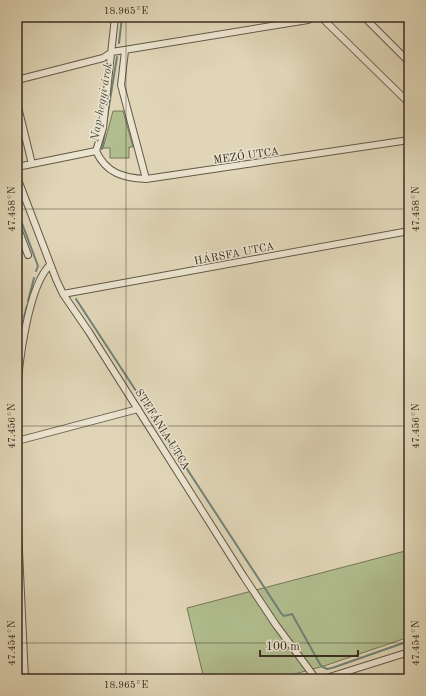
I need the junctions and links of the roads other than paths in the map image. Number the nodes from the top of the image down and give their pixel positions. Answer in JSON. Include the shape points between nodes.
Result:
{"nodes":[{"id":1,"x":115,"y":17,"type":"edge"},
{"id":2,"x":313,"y":17,"type":"edge"},
{"id":3,"x":321,"y":17,"type":"edge"},
{"id":4,"x":364,"y":17,"type":"edge"},
{"id":5,"x":125,"y":51,"type":"junction"},
{"id":6,"x":112,"y":52,"type":"junction"},
{"id":7,"x":409,"y":62,"type":"edge"},
{"id":8,"x":17,"y":80,"type":"edge"},
{"id":9,"x":17,"y":103,"type":"edge"},
{"id":10,"x":409,"y":103,"type":"edge"},
{"id":11,"x":409,"y":140,"type":"edge"},
{"id":12,"x":96,"y":151,"type":"junction"},
{"id":13,"x":32,"y":164,"type":"junction"},
{"id":14,"x":17,"y":167,"type":"edge"},
{"id":15,"x":17,"y":176,"type":"edge"},
{"id":16,"x":146,"y":180,"type":"junction"},
{"id":17,"x":17,"y":226,"type":"edge"},
{"id":18,"x":409,"y":231,"type":"edge"},
{"id":19,"x":28,"y":254,"type":"dead end"},
{"id":20,"x":50,"y":265,"type":"junction"},
{"id":21,"x":63,"y":294,"type":"junction"},
{"id":22,"x":19,"y":353,"type":"edge"},
{"id":23,"x":17,"y":398,"type":"edge"},
{"id":24,"x":138,"y":409,"type":"junction"},
{"id":25,"x":17,"y":441,"type":"edge"},
{"id":26,"x":17,"y":509,"type":"edge"},
{"id":27,"x":17,"y":530,"type":"edge"},
{"id":28,"x":409,"y":652,"type":"edge"},
{"id":29,"x":25,"y":679,"type":"edge"},
{"id":30,"x":316,"y":679,"type":"edge"},
{"id":31,"x":323,"y":679,"type":"edge"}],
"edges":[{"from":1,"to":6,"type":"street"},
{"from":2,"to":5,"type":"street","via":[[308,20]]},
{"from":3,"to":10,"type":"street"},
{"from":4,"to":7,"type":"street"},
{"from":5,"to":6,"type":"street"},
{"from":5,"to":16,"type":"street","via":[[121,85]]},
{"from":6,"to":8,"type":"street","via":[[103,58]]},
{"from":6,"to":12,"type":"street","via":[[103,128]]},
{"from":9,"to":13,"type":"street"},
{"from":11,"to":16,"type":"street","name":"MEZŐ UTCA"},
{"from":12,"to":13,"type":"street"},
{"from":12,"to":16,"type":"street","name":"MEZŐ UTCA","via":[[114,173],[122,177]]},
{"from":13,"to":14,"type":"street"},
{"from":15,"to":20,"type":"street","name":"STEFÁNIA UTCA"},
{"from":17,"to":19,"type":"street"},
{"from":18,"to":21,"type":"street","name":"HÁRSFA UTCA"},
{"from":20,"to":21,"type":"street","name":"STEFÁNIA UTCA"},
{"from":20,"to":22,"type":"street","via":[[40,280]]},
{"from":21,"to":24,"type":"street","name":"STEFÁNIA UTCA"},
{"from":22,"to":23,"type":"street"},
{"from":24,"to":25,"type":"street"},
{"from":24,"to":30,"type":"street","name":"STEFÁNIA UTCA","via":[[272,619]]},
{"from":26,"to":27,"type":"street"},
{"from":27,"to":29,"type":"street"},
{"from":28,"to":31,"type":"street"}]}
